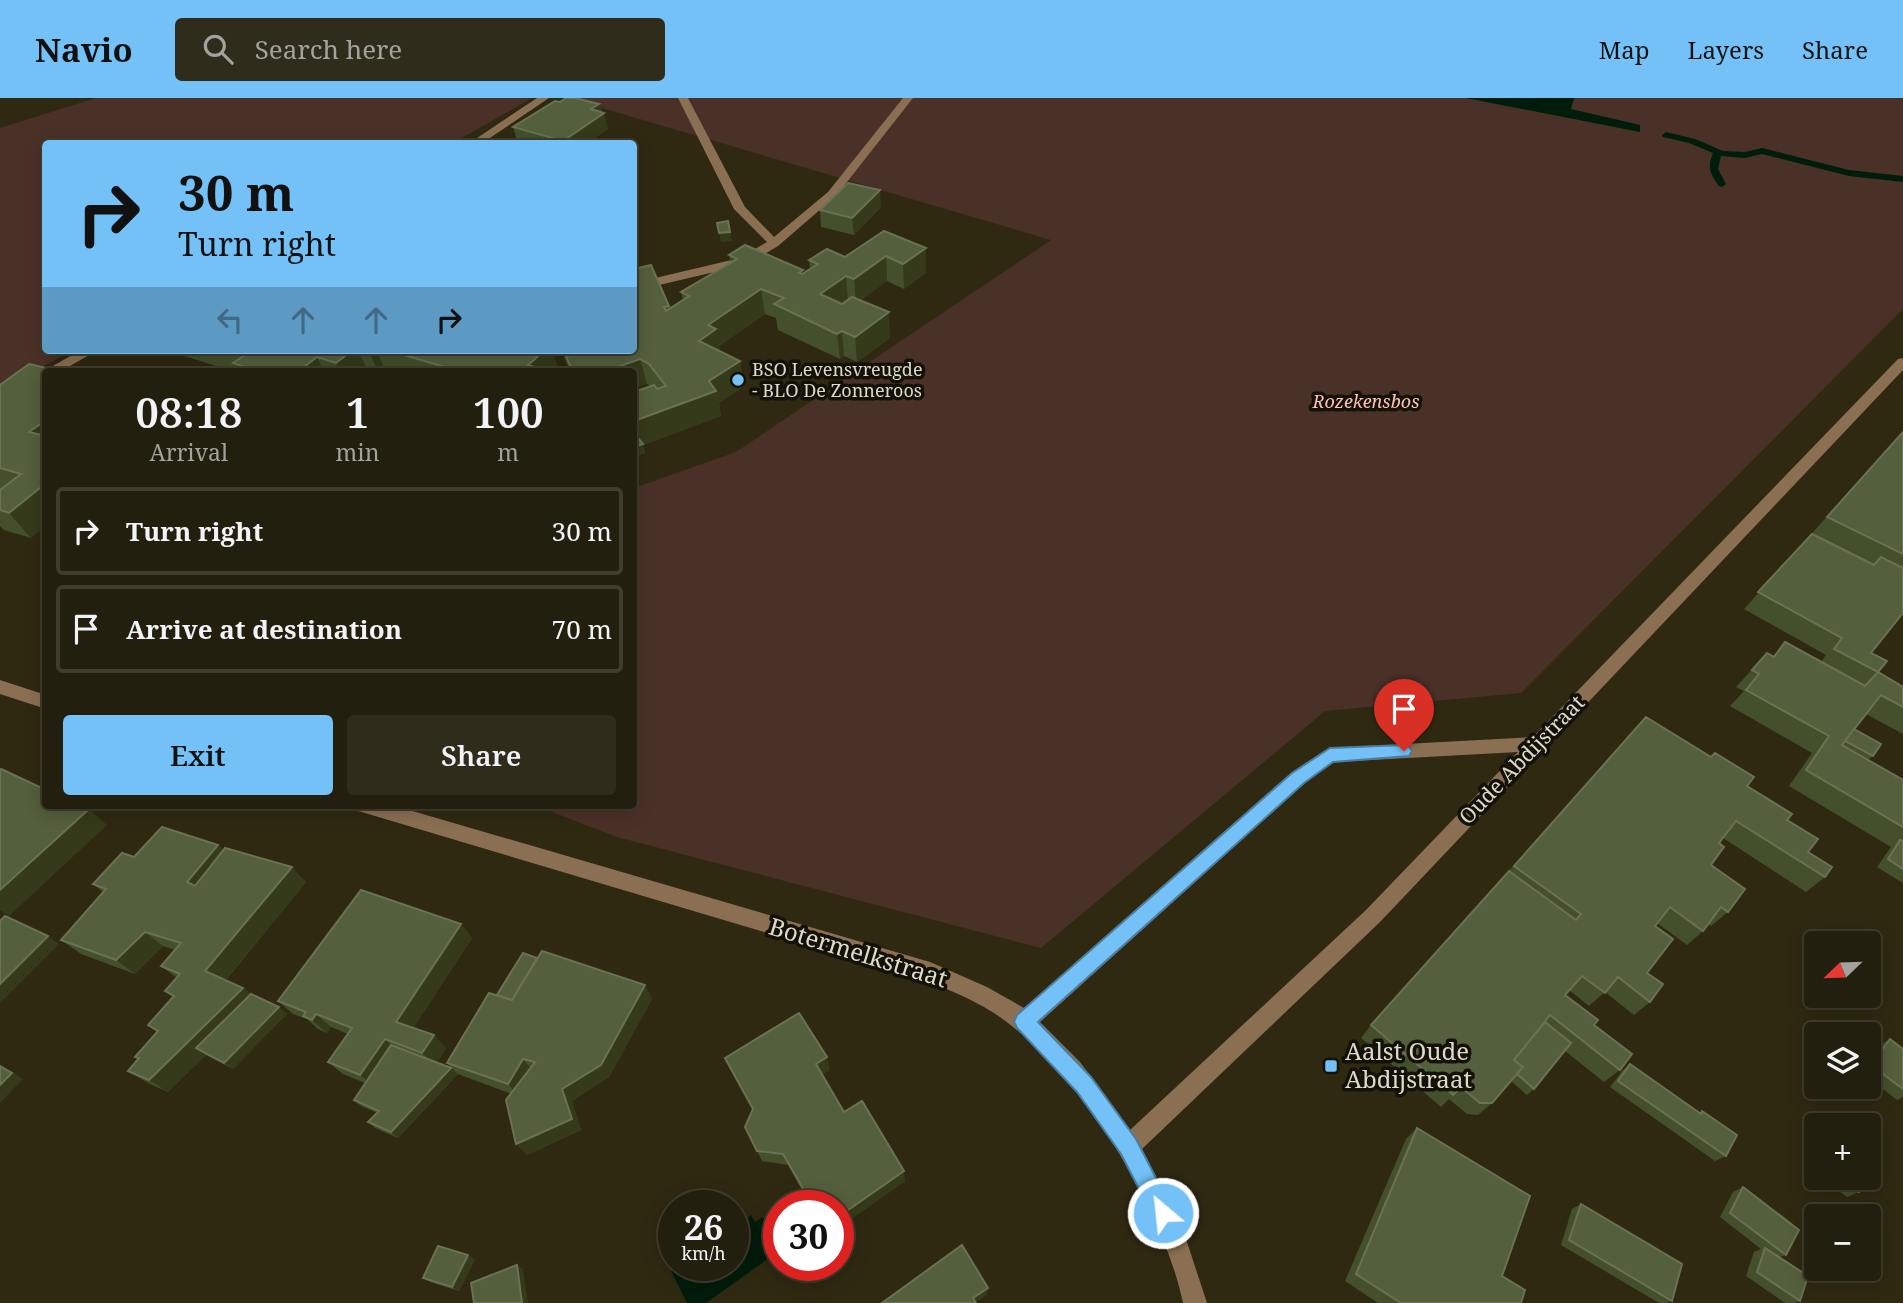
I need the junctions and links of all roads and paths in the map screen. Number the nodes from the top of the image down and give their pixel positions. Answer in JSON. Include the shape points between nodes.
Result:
{"nodes":[{"id":1,"x":544,"y":98,"type":"edge"},
{"id":2,"x":683,"y":98,"type":"edge"},
{"id":3,"x":908,"y":98,"type":"edge"},
{"id":4,"x":479,"y":140,"type":"edge"},
{"id":5,"x":775,"y":243,"type":"junction"},
{"id":6,"x":637,"y":286,"type":"edge"},
{"id":7,"x":83,"y":354,"type":"edge"},
{"id":8,"x":1903,"y":362,"type":"edge"},
{"id":9,"x":57,"y":368,"type":"edge"},
{"id":10,"x":0,"y":687,"type":"edge"},
{"id":11,"x":42,"y":701,"type":"edge"},
{"id":12,"x":1537,"y":744,"type":"junction"},
{"id":13,"x":379,"y":809,"type":"edge"},
{"id":14,"x":1024,"y":1022,"type":"junction"},
{"id":15,"x":1129,"y":1146,"type":"junction"},
{"id":16,"x":1195,"y":1303,"type":"edge"}],
"edges":[{"from":1,"to":4,"type":"street"},
{"from":2,"to":5,"type":"street","via":[[740,209]]},
{"from":3,"to":5,"type":"street","via":[[832,194]]},
{"from":5,"to":6,"type":"street","via":[[744,261]]},
{"from":7,"to":9,"type":"street"},
{"from":8,"to":12,"type":"street","name":"Oude Abdijstraat"},
{"from":10,"to":11,"type":"street"},
{"from":12,"to":14,"type":"street","via":[[1330,755],[1298,778]]},
{"from":12,"to":15,"type":"street","name":"Oude Abdijstraat","via":[[1373,916]]},
{"from":13,"to":14,"type":"street","name":"Botermelkstraat","via":[[930,972],[982,994]]},
{"from":14,"to":15,"type":"street","name":"Botermelkstraat","via":[[1084,1084]]},
{"from":15,"to":16,"type":"street","name":"Botermelkstraat","via":[[1163,1213],[1192,1283]]}]}
